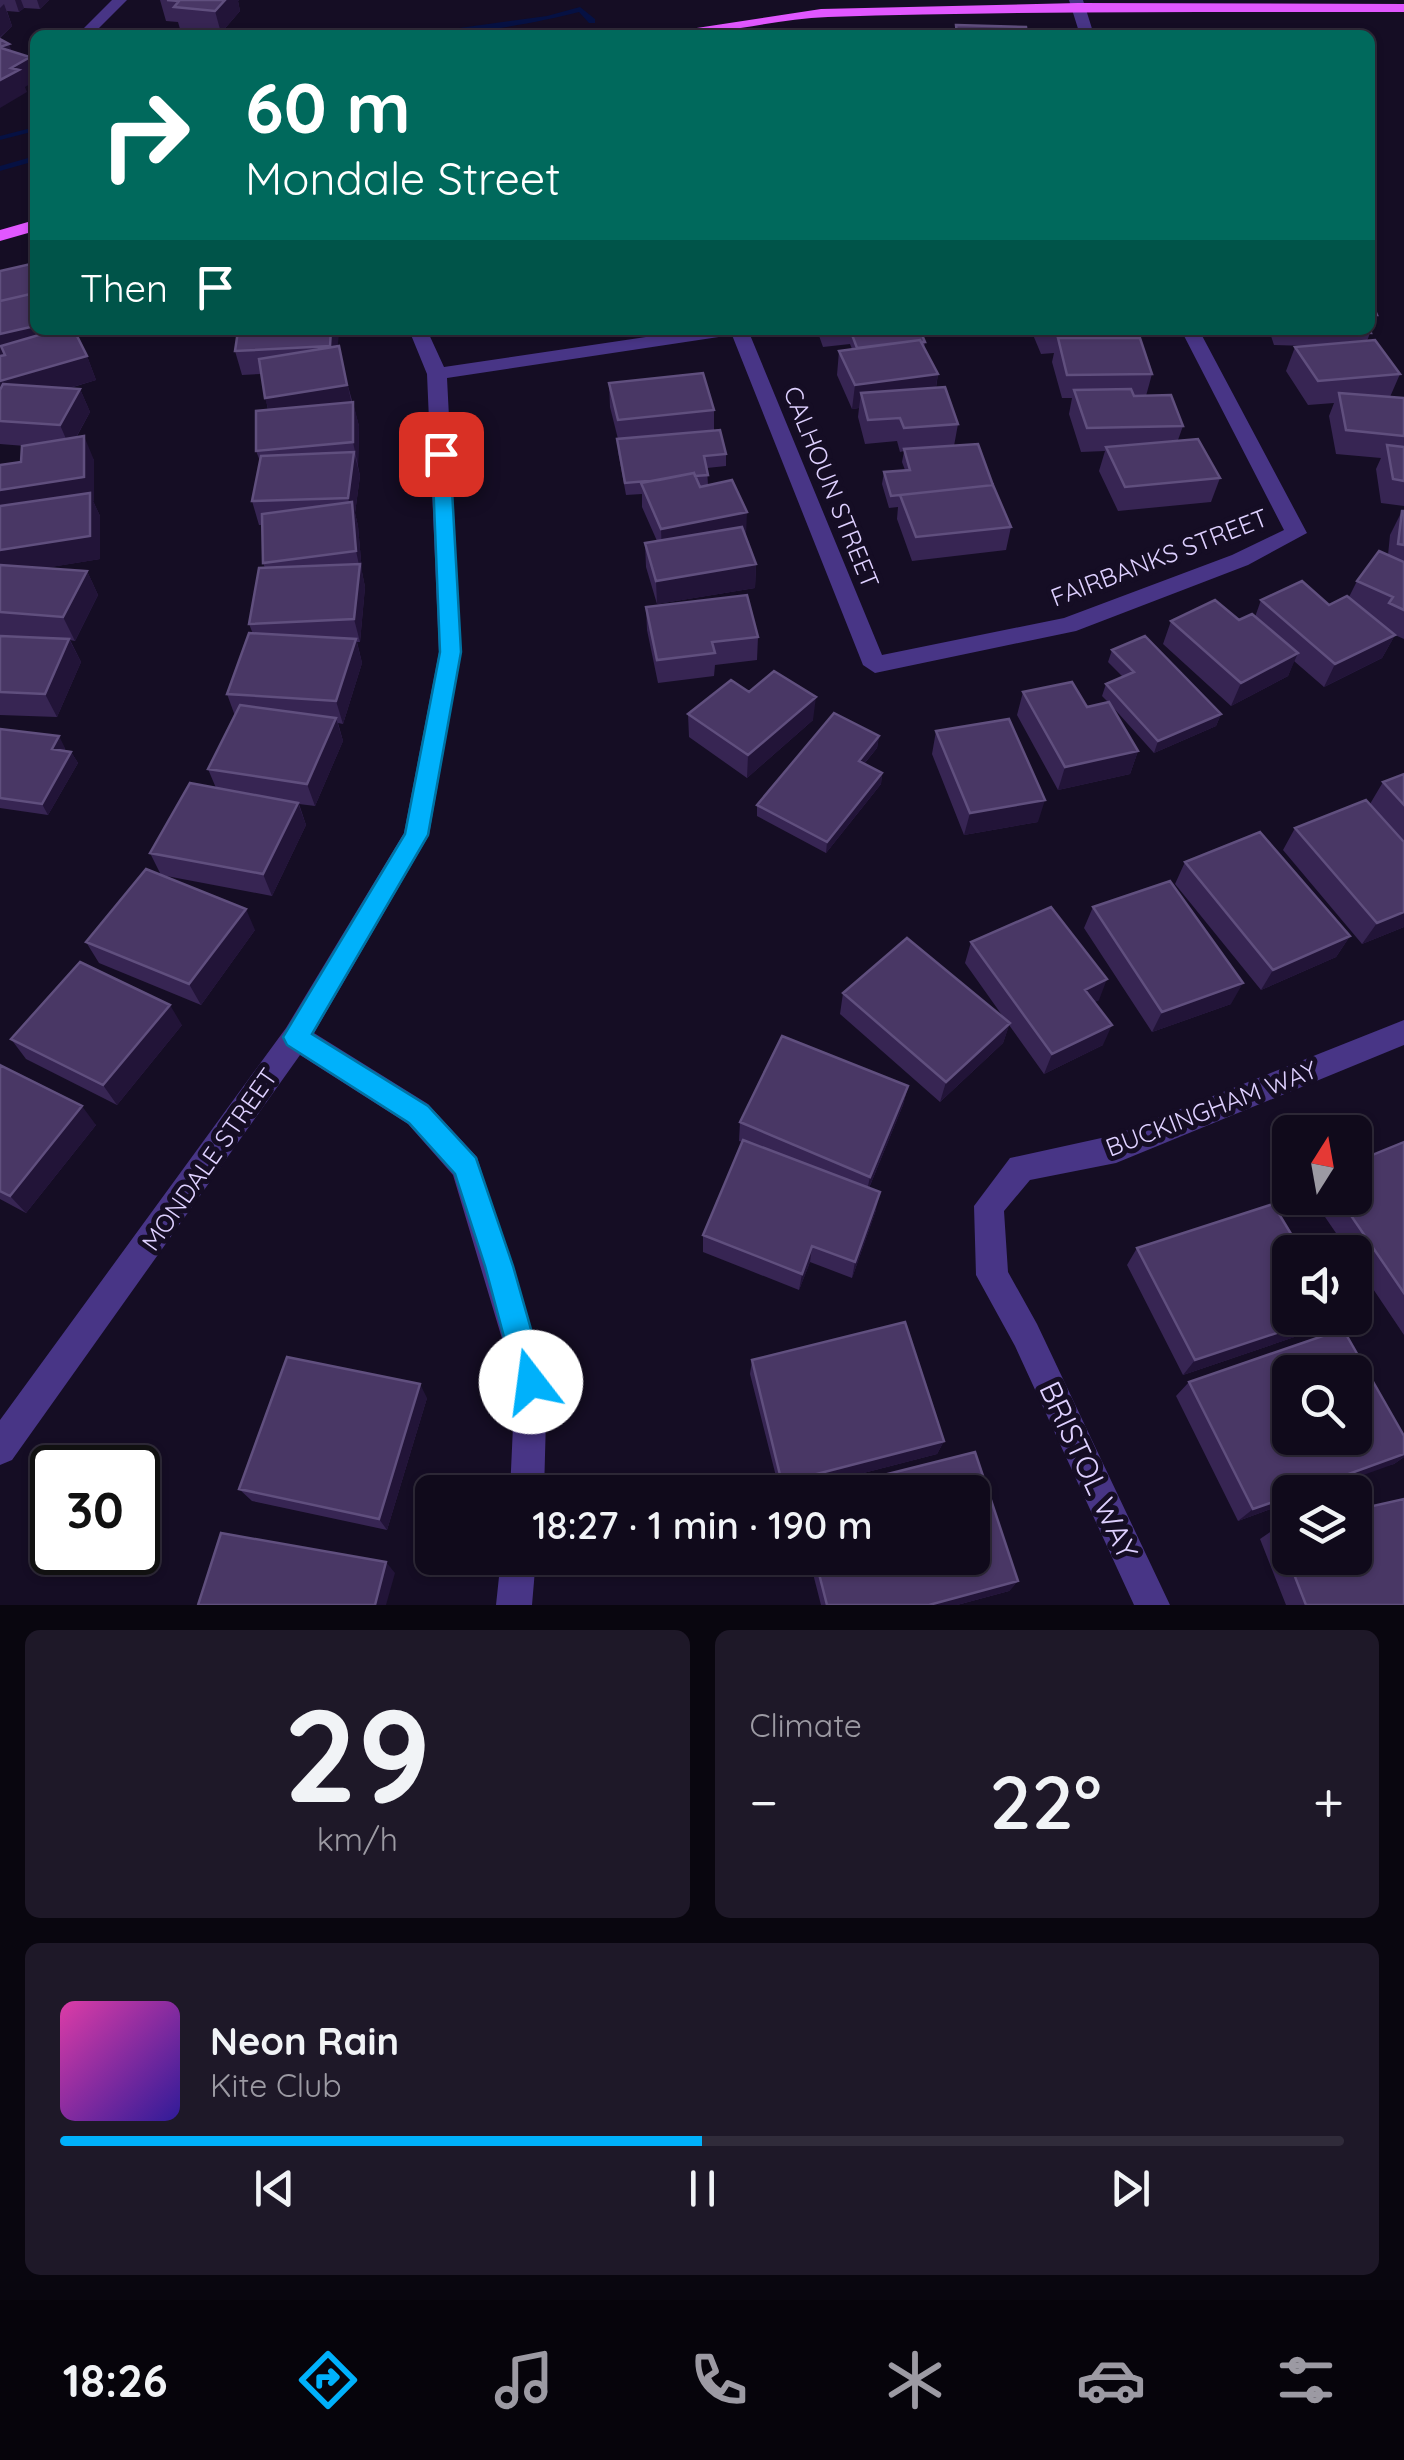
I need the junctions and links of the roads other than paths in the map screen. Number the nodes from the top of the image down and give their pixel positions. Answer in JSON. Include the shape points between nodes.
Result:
{"nodes":[{"id":1,"x":120,"y":0,"type":"edge"},
{"id":2,"x":1077,"y":3,"type":"edge"},
{"id":3,"x":1404,"y":8,"type":"edge"},
{"id":4,"x":89,"y":30,"type":"edge"},
{"id":5,"x":710,"y":30,"type":"edge"},
{"id":6,"x":1085,"y":30,"type":"edge"},
{"id":7,"x":30,"y":227,"type":"edge"},
{"id":8,"x":0,"y":236,"type":"edge"},
{"id":9,"x":420,"y":335,"type":"edge"},
{"id":10,"x":698,"y":335,"type":"edge"},
{"id":11,"x":741,"y":335,"type":"edge"},
{"id":12,"x":1193,"y":335,"type":"edge"},
{"id":13,"x":438,"y":374,"type":"junction"},
{"id":14,"x":875,"y":666,"type":"joint"},
{"id":15,"x":1404,"y":1032,"type":"edge"},
{"id":16,"x":296,"y":1037,"type":"junction"},
{"id":17,"x":1026,"y":1335,"type":"joint"},
{"id":18,"x":0,"y":1448,"type":"edge"},
{"id":19,"x":528,"y":1475,"type":"edge"},
{"id":20,"x":518,"y":1575,"type":"edge"},
{"id":21,"x":514,"y":1605,"type":"edge"},
{"id":22,"x":1152,"y":1605,"type":"edge"}],
"edges":[{"from":1,"to":4,"type":"street"},
{"from":2,"to":3,"type":"main road"},
{"from":2,"to":5,"type":"main road","via":[[821,13]]},
{"from":2,"to":6,"type":"street"},
{"from":7,"to":8,"type":"main road"},
{"from":9,"to":13,"type":"street","name":"MONDALE STREET"},
{"from":10,"to":13,"type":"street"},
{"from":11,"to":14,"type":"street","name":"CALHOUN STREET"},
{"from":12,"to":14,"type":"street","name":"FAIRBANKS STREET","via":[[1296,533],[1068,625]]},
{"from":13,"to":16,"type":"street","name":"MONDALE STREET","via":[[450,652],[416,835]]},
{"from":15,"to":17,"type":"street","name":"BUCKINGHAM WAY","via":[[1116,1148],[1021,1168],[989,1206],[992,1274]]},
{"from":16,"to":18,"type":"street","name":"MONDALE STREET"},
{"from":16,"to":19,"type":"street","via":[[418,1114],[466,1167],[531,1382]]},
{"from":17,"to":22,"type":"street","name":"BRISTOL WAY"},
{"from":20,"to":21,"type":"street"}]}
